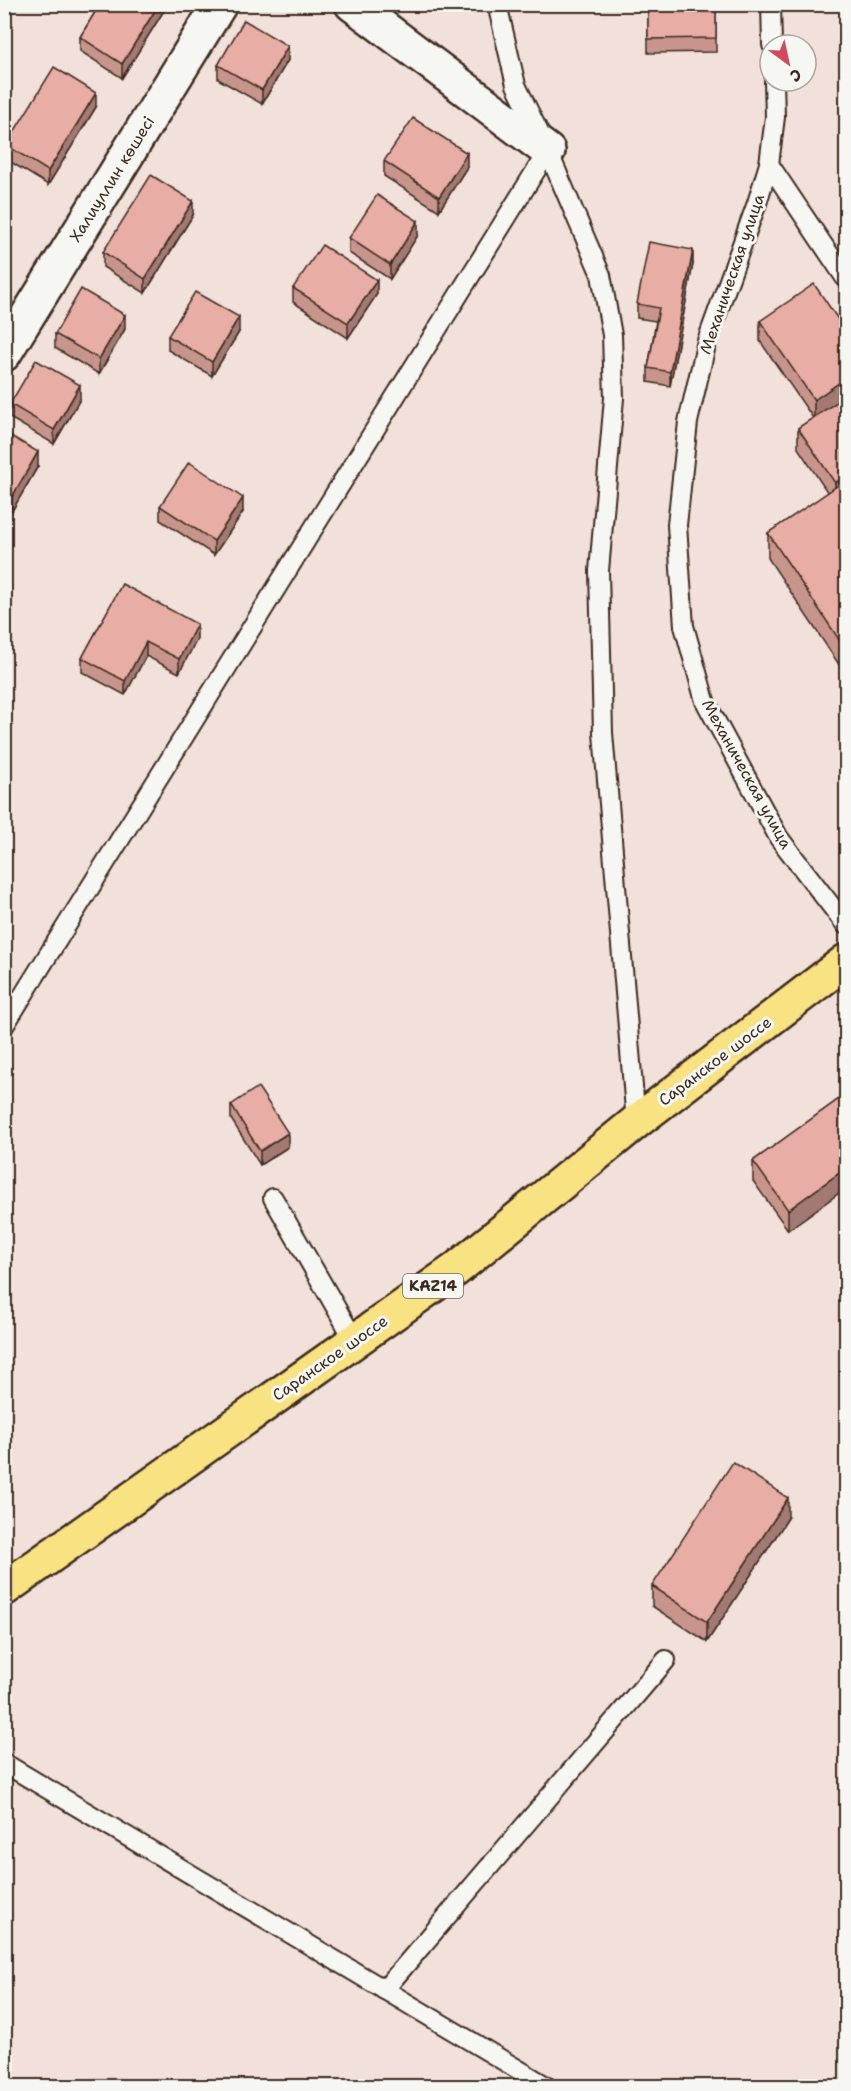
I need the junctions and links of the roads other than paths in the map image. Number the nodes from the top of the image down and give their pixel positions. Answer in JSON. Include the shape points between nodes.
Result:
{"nodes":[{"id":1,"x":220,"y":4,"type":"edge"},
{"id":2,"x":352,"y":4,"type":"edge"},
{"id":3,"x":497,"y":4,"type":"edge"},
{"id":4,"x":771,"y":4,"type":"edge"},
{"id":5,"x":772,"y":33,"type":"edge"},
{"id":6,"x":774,"y":93,"type":"edge"},
{"id":7,"x":548,"y":152,"type":"junction"},
{"id":8,"x":769,"y":164,"type":"junction"},
{"id":9,"x":846,"y":279,"type":"edge"},
{"id":10,"x":4,"y":354,"type":"edge"},
{"id":11,"x":846,"y":925,"type":"edge"},
{"id":12,"x":846,"y":961,"type":"edge"},
{"id":13,"x":4,"y":1026,"type":"edge"},
{"id":14,"x":636,"y":1122,"type":"junction"},
{"id":15,"x":273,"y":1198,"type":"dead end"},
{"id":16,"x":355,"y":1341,"type":"junction"},
{"id":17,"x":4,"y":1589,"type":"edge"},
{"id":18,"x":666,"y":1660,"type":"dead end"},
{"id":19,"x":4,"y":1763,"type":"edge"},
{"id":20,"x":384,"y":1990,"type":"junction"},
{"id":21,"x":546,"y":2086,"type":"edge"}],
"edges":[{"from":1,"to":10,"type":"street","name":"Халиуллин көшесі"},
{"from":2,"to":7,"type":"street"},
{"from":3,"to":7,"type":"lane","via":[[516,85]]},
{"from":4,"to":5,"type":"lane"},
{"from":6,"to":8,"type":"lane","name":"Механическая улица"},
{"from":7,"to":13,"type":"lane"},
{"from":7,"to":14,"type":"lane","via":[[601,275],[612,335],[614,398],[599,571],[603,733]]},
{"from":8,"to":9,"type":"lane"},
{"from":8,"to":11,"type":"lane","name":"Механическая улица","via":[[707,341],[688,422],[677,525],[684,626],[705,701],[779,838]]},
{"from":12,"to":14,"type":"highway","name":"Саранское шоссе","number":"KAZ14"},
{"from":14,"to":16,"type":"highway","name":"Саранское шоссе","number":"KAZ14","via":[[455,1270]]},
{"from":15,"to":16,"type":"lane"},
{"from":16,"to":17,"type":"highway","name":"Саранское шоссе","number":"KAZ14"},
{"from":18,"to":20,"type":"lane"},
{"from":19,"to":20,"type":"lane"},
{"from":20,"to":21,"type":"lane"}]}
